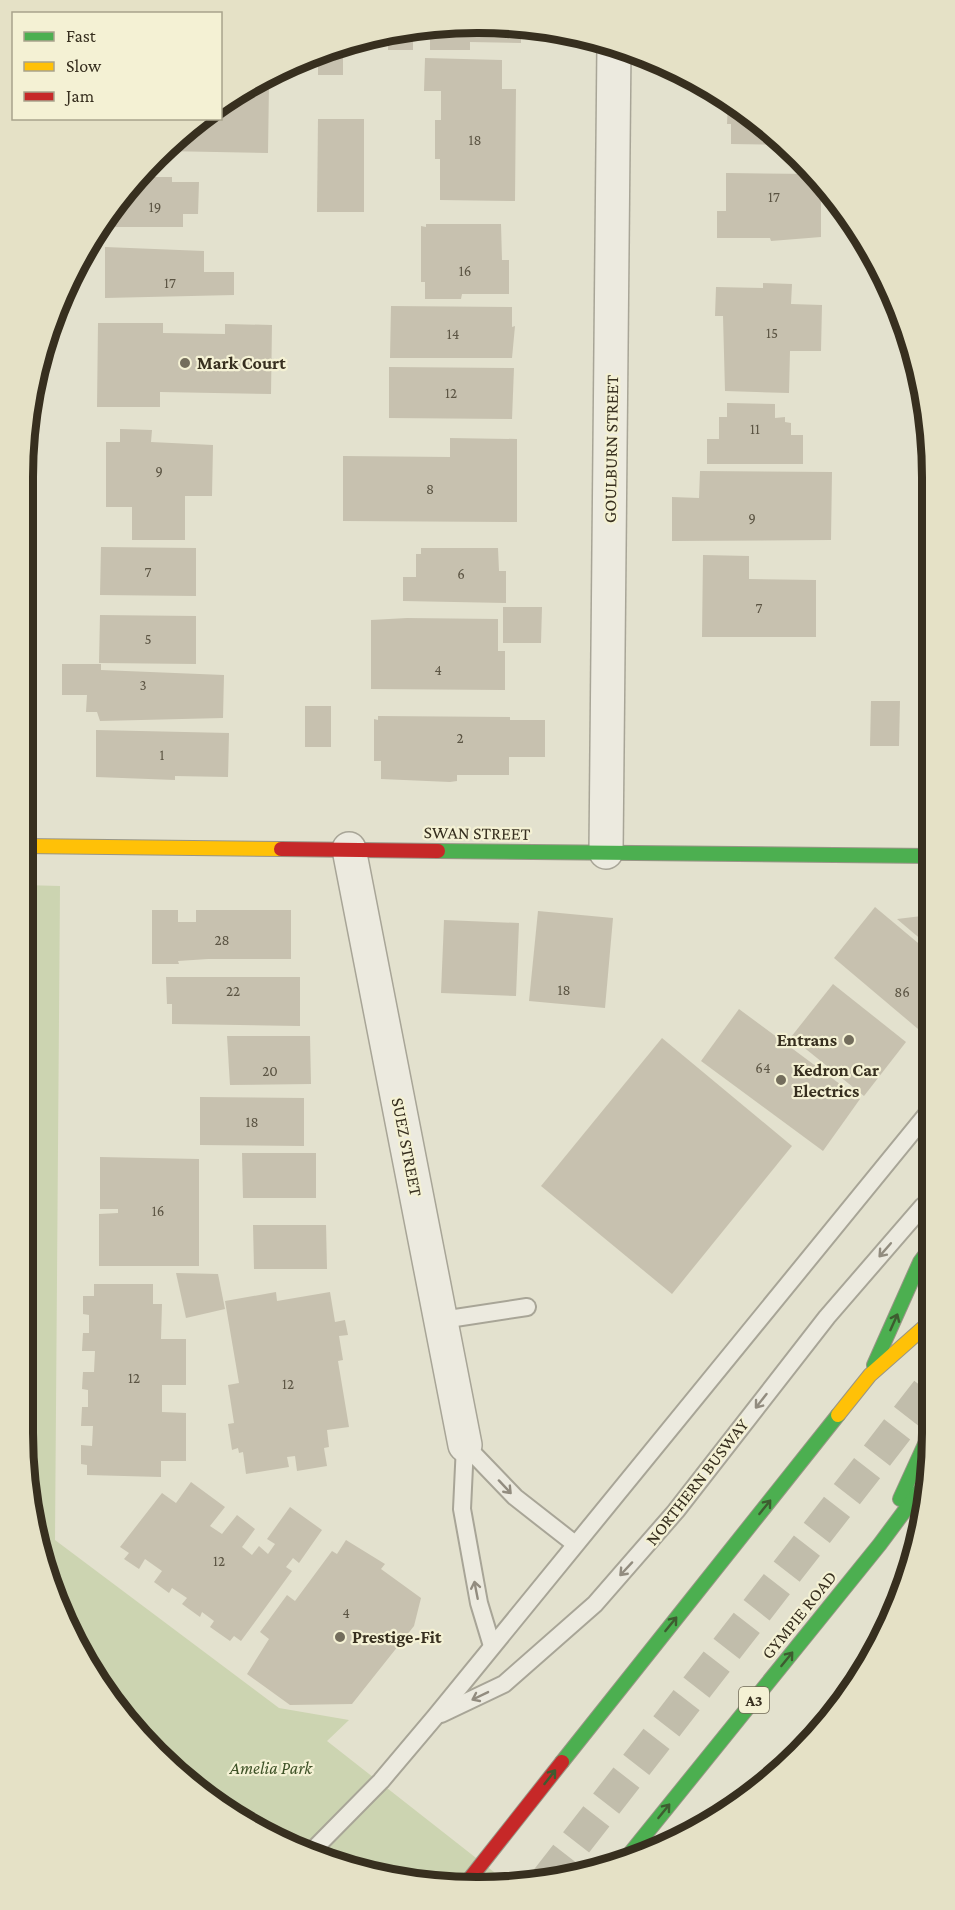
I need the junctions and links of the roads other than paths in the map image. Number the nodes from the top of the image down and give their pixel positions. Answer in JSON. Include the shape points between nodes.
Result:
{"nodes":[{"id":1,"x":614,"y":55,"type":"edge"},
{"id":2,"x":33,"y":846,"type":"edge"},
{"id":3,"x":349,"y":849,"type":"junction"},
{"id":4,"x":606,"y":852,"type":"junction"},
{"id":5,"x":922,"y":856,"type":"edge"},
{"id":6,"x":922,"y":1120,"type":"edge"},
{"id":7,"x":922,"y":1207,"type":"edge"},
{"id":8,"x":922,"y":1259,"type":"edge"},
{"id":9,"x":527,"y":1307,"type":"dead end"},
{"id":10,"x":442,"y":1320,"type":"junction"},
{"id":11,"x":922,"y":1329,"type":"edge"},
{"id":12,"x":870,"y":1375,"type":"junction"},
{"id":13,"x":465,"y":1445,"type":"junction"},
{"id":14,"x":921,"y":1454,"type":"edge"},
{"id":15,"x":918,"y":1493,"type":"edge"},
{"id":16,"x":575,"y":1544,"type":"junction"},
{"id":17,"x":880,"y":1544,"type":"junction"},
{"id":18,"x":492,"y":1646,"type":"junction"},
{"id":19,"x":435,"y":1717,"type":"junction"},
{"id":20,"x":514,"y":1823,"type":"junction"},
{"id":21,"x":317,"y":1846,"type":"edge"},
{"id":22,"x":635,"y":1848,"type":"edge"},
{"id":23,"x":462,"y":1866,"type":"dead end"},
{"id":24,"x":471,"y":1877,"type":"edge"}],
"edges":[{"from":1,"to":4,"type":"street","name":"GOULBURN STREET"},
{"from":2,"to":3,"type":"main road","name":"SWAN STREET"},
{"from":3,"to":4,"type":"main road","name":"SWAN STREET"},
{"from":3,"to":10,"type":"street","name":"SUEZ STREET"},
{"from":4,"to":5,"type":"main road","name":"SWAN STREET"},
{"from":6,"to":16,"type":"lane","name":"NORTHERN BUSWAY"},
{"from":7,"to":19,"type":"lane","name":"NORTHERN BUSWAY","one_way":true,"via":[[827,1317],[676,1511],[595,1604],[504,1684]]},
{"from":12,"to":8,"type":"main road","one_way":true},
{"from":9,"to":10,"type":"lane"},
{"from":10,"to":13,"type":"street","name":"SUEZ STREET"},
{"from":11,"to":12,"type":"main road"},
{"from":20,"to":12,"type":"main road","one_way":true},
{"from":13,"to":16,"type":"lane","one_way":true,"via":[[515,1497]]},
{"from":18,"to":13,"type":"lane","one_way":true,"via":[[479,1603],[462,1509]]},
{"from":14,"to":17,"type":"main road","number":"A3"},
{"from":15,"to":17,"type":"main road","name":"GYMPIE ROAD","number":"A3"},
{"from":16,"to":18,"type":"lane","name":"NORTHERN BUSWAY"},
{"from":22,"to":17,"type":"main road","name":"GYMPIE ROAD","number":"A3","one_way":true},
{"from":18,"to":19,"type":"lane","name":"NORTHERN BUSWAY"},
{"from":19,"to":21,"type":"lane","name":"NORTHERN BUSWAY","via":[[381,1781]]},
{"from":20,"to":23,"type":"main road"},
{"from":20,"to":24,"type":"main road"}]}
